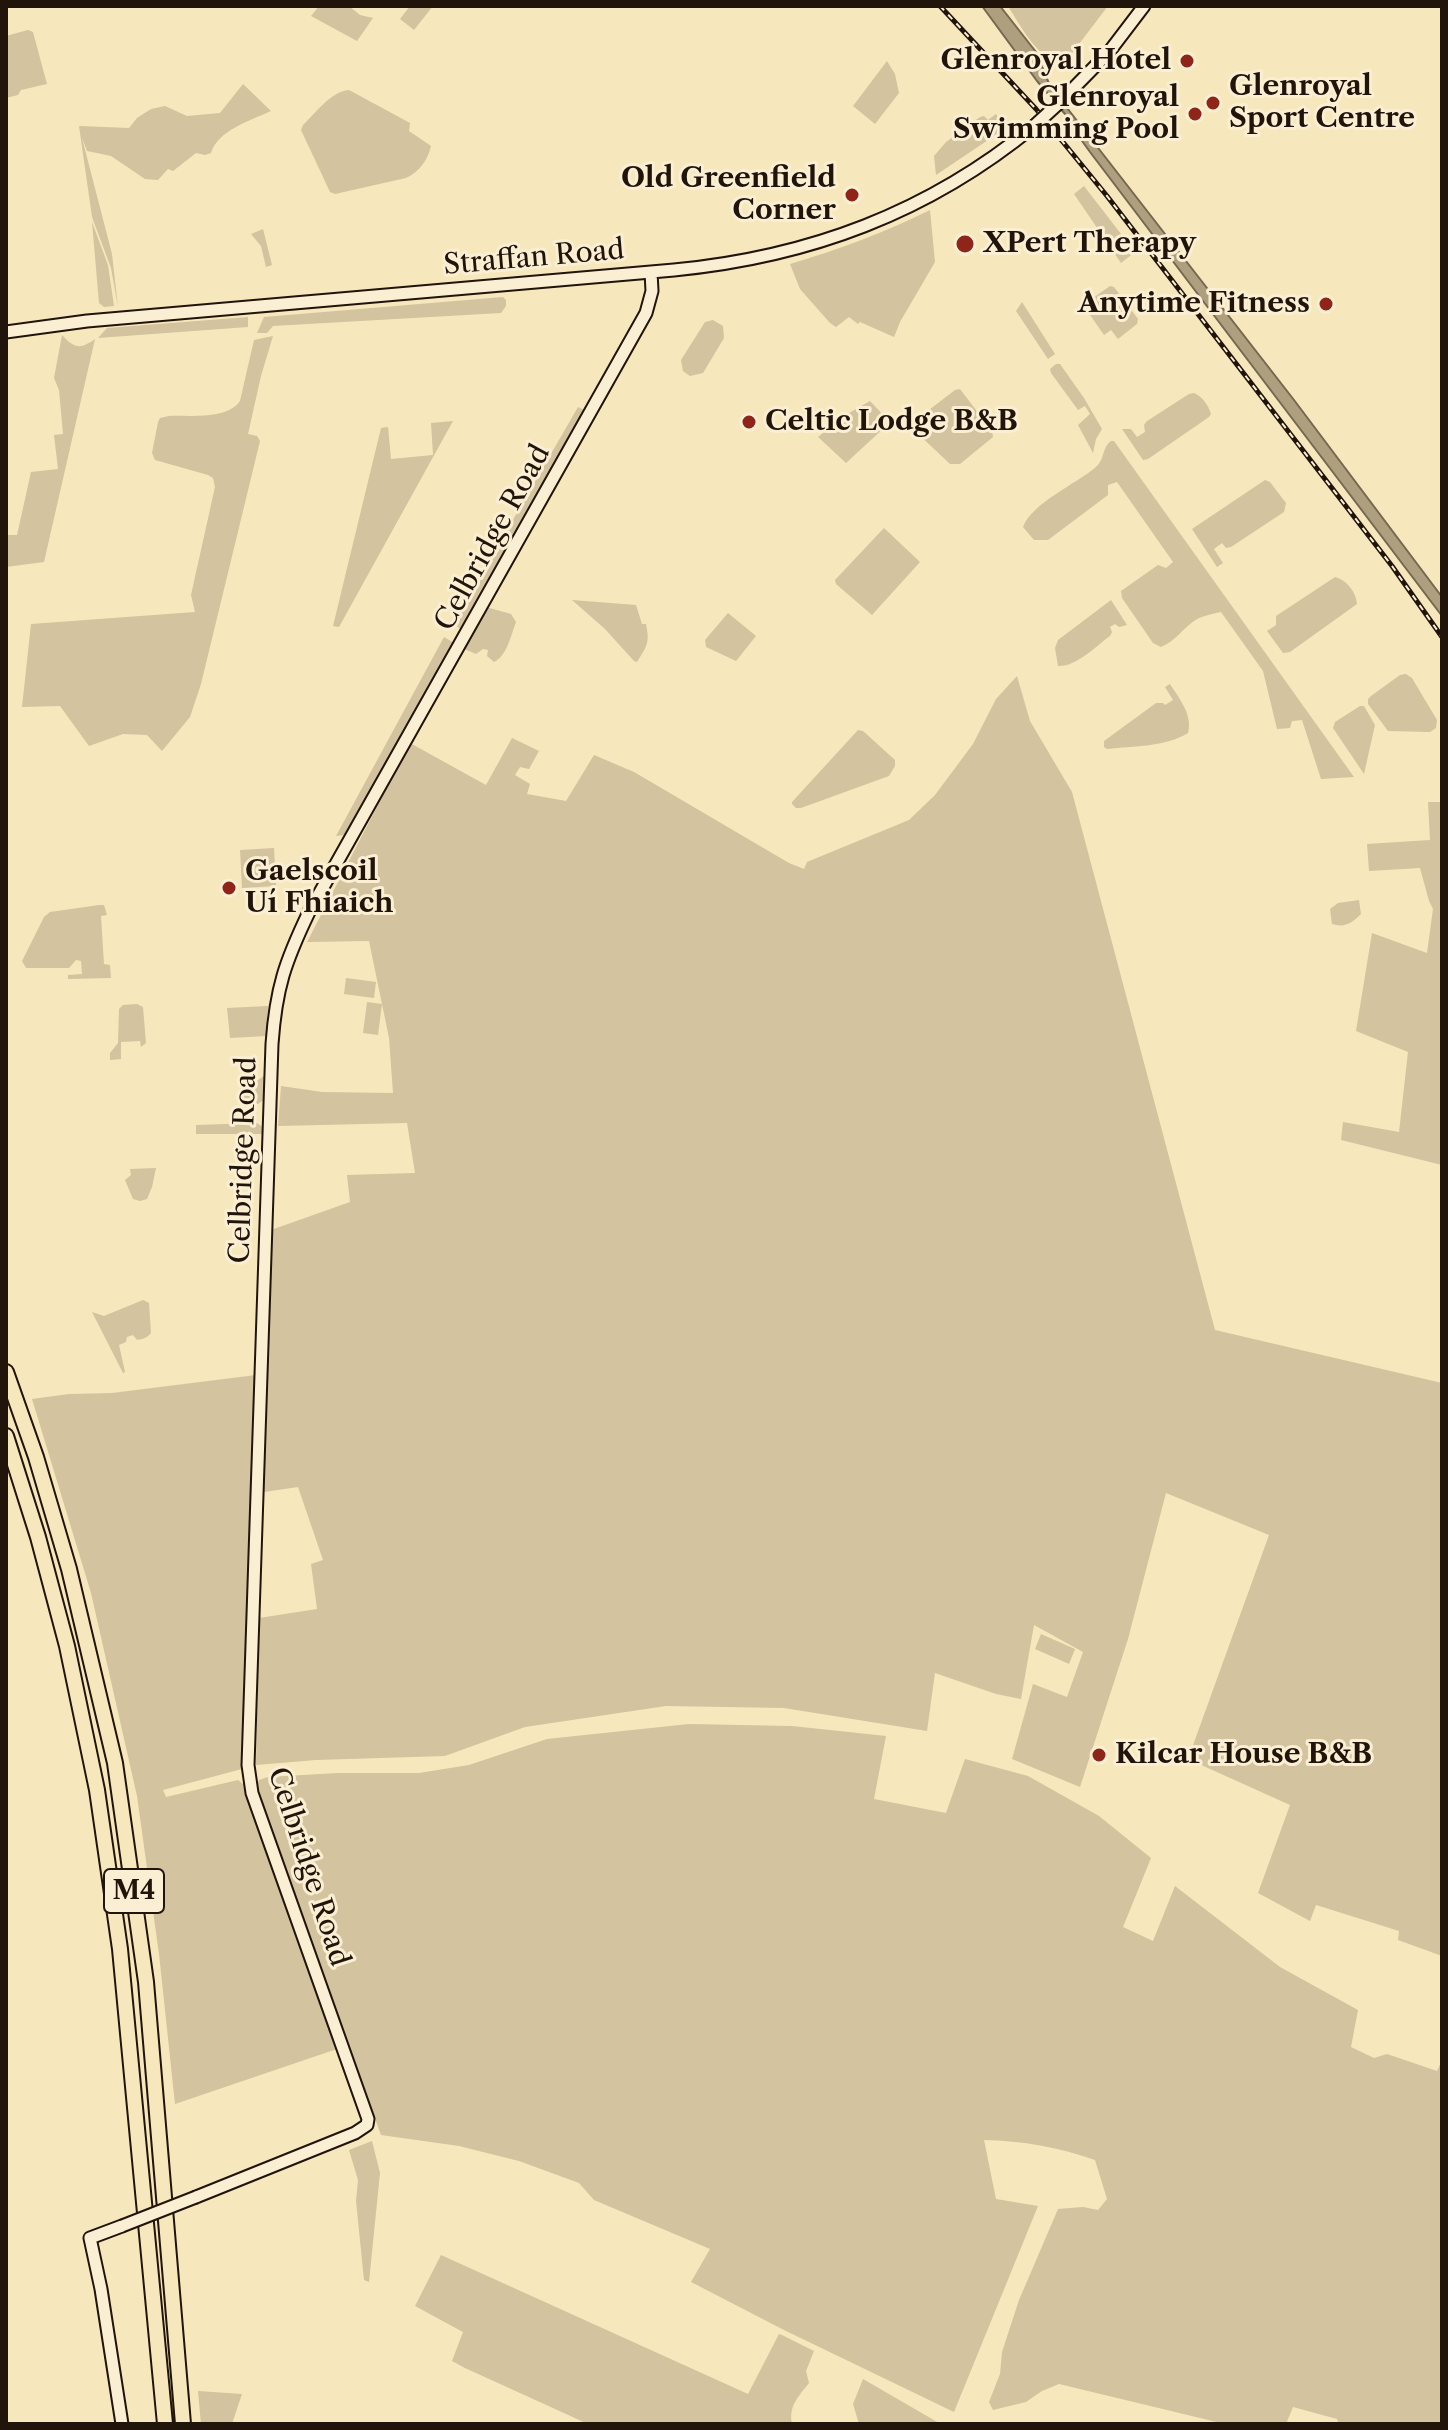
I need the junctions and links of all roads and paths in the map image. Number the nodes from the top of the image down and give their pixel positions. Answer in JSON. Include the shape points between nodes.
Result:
{"nodes":[{"id":1,"x":1144,"y":6,"type":"edge"},
{"id":2,"x":651,"y":272,"type":"junction"},
{"id":3,"x":6,"y":332,"type":"edge"},
{"id":4,"x":6,"y":1372,"type":"edge"},
{"id":5,"x":6,"y":1436,"type":"edge"},
{"id":6,"x":122,"y":2424,"type":"edge"},
{"id":7,"x":165,"y":2424,"type":"edge"},
{"id":8,"x":183,"y":2424,"type":"edge"}],
"edges":[{"from":1,"to":2,"type":"main road","name":"Straffan Road","bridge":true,"via":[[1116,43],[1034,126],[938,192],[843,235],[791,251]]},
{"from":2,"to":3,"type":"main road","name":"Straffan Road"},
{"from":2,"to":6,"type":"main road","name":"Celbridge Road","bridge":true,"via":[[646,313],[309,912],[274,1008],[248,1765],[252,1793],[368,2113],[367,2125],[90,2238]]},
{"from":4,"to":8,"type":"highway","number":"M4","via":[[61,1540],[115,1763],[146,1982]]},
{"from":5,"to":7,"type":"highway","number":"M4","via":[[67,1646],[97,1790],[120,1949]]}]}
